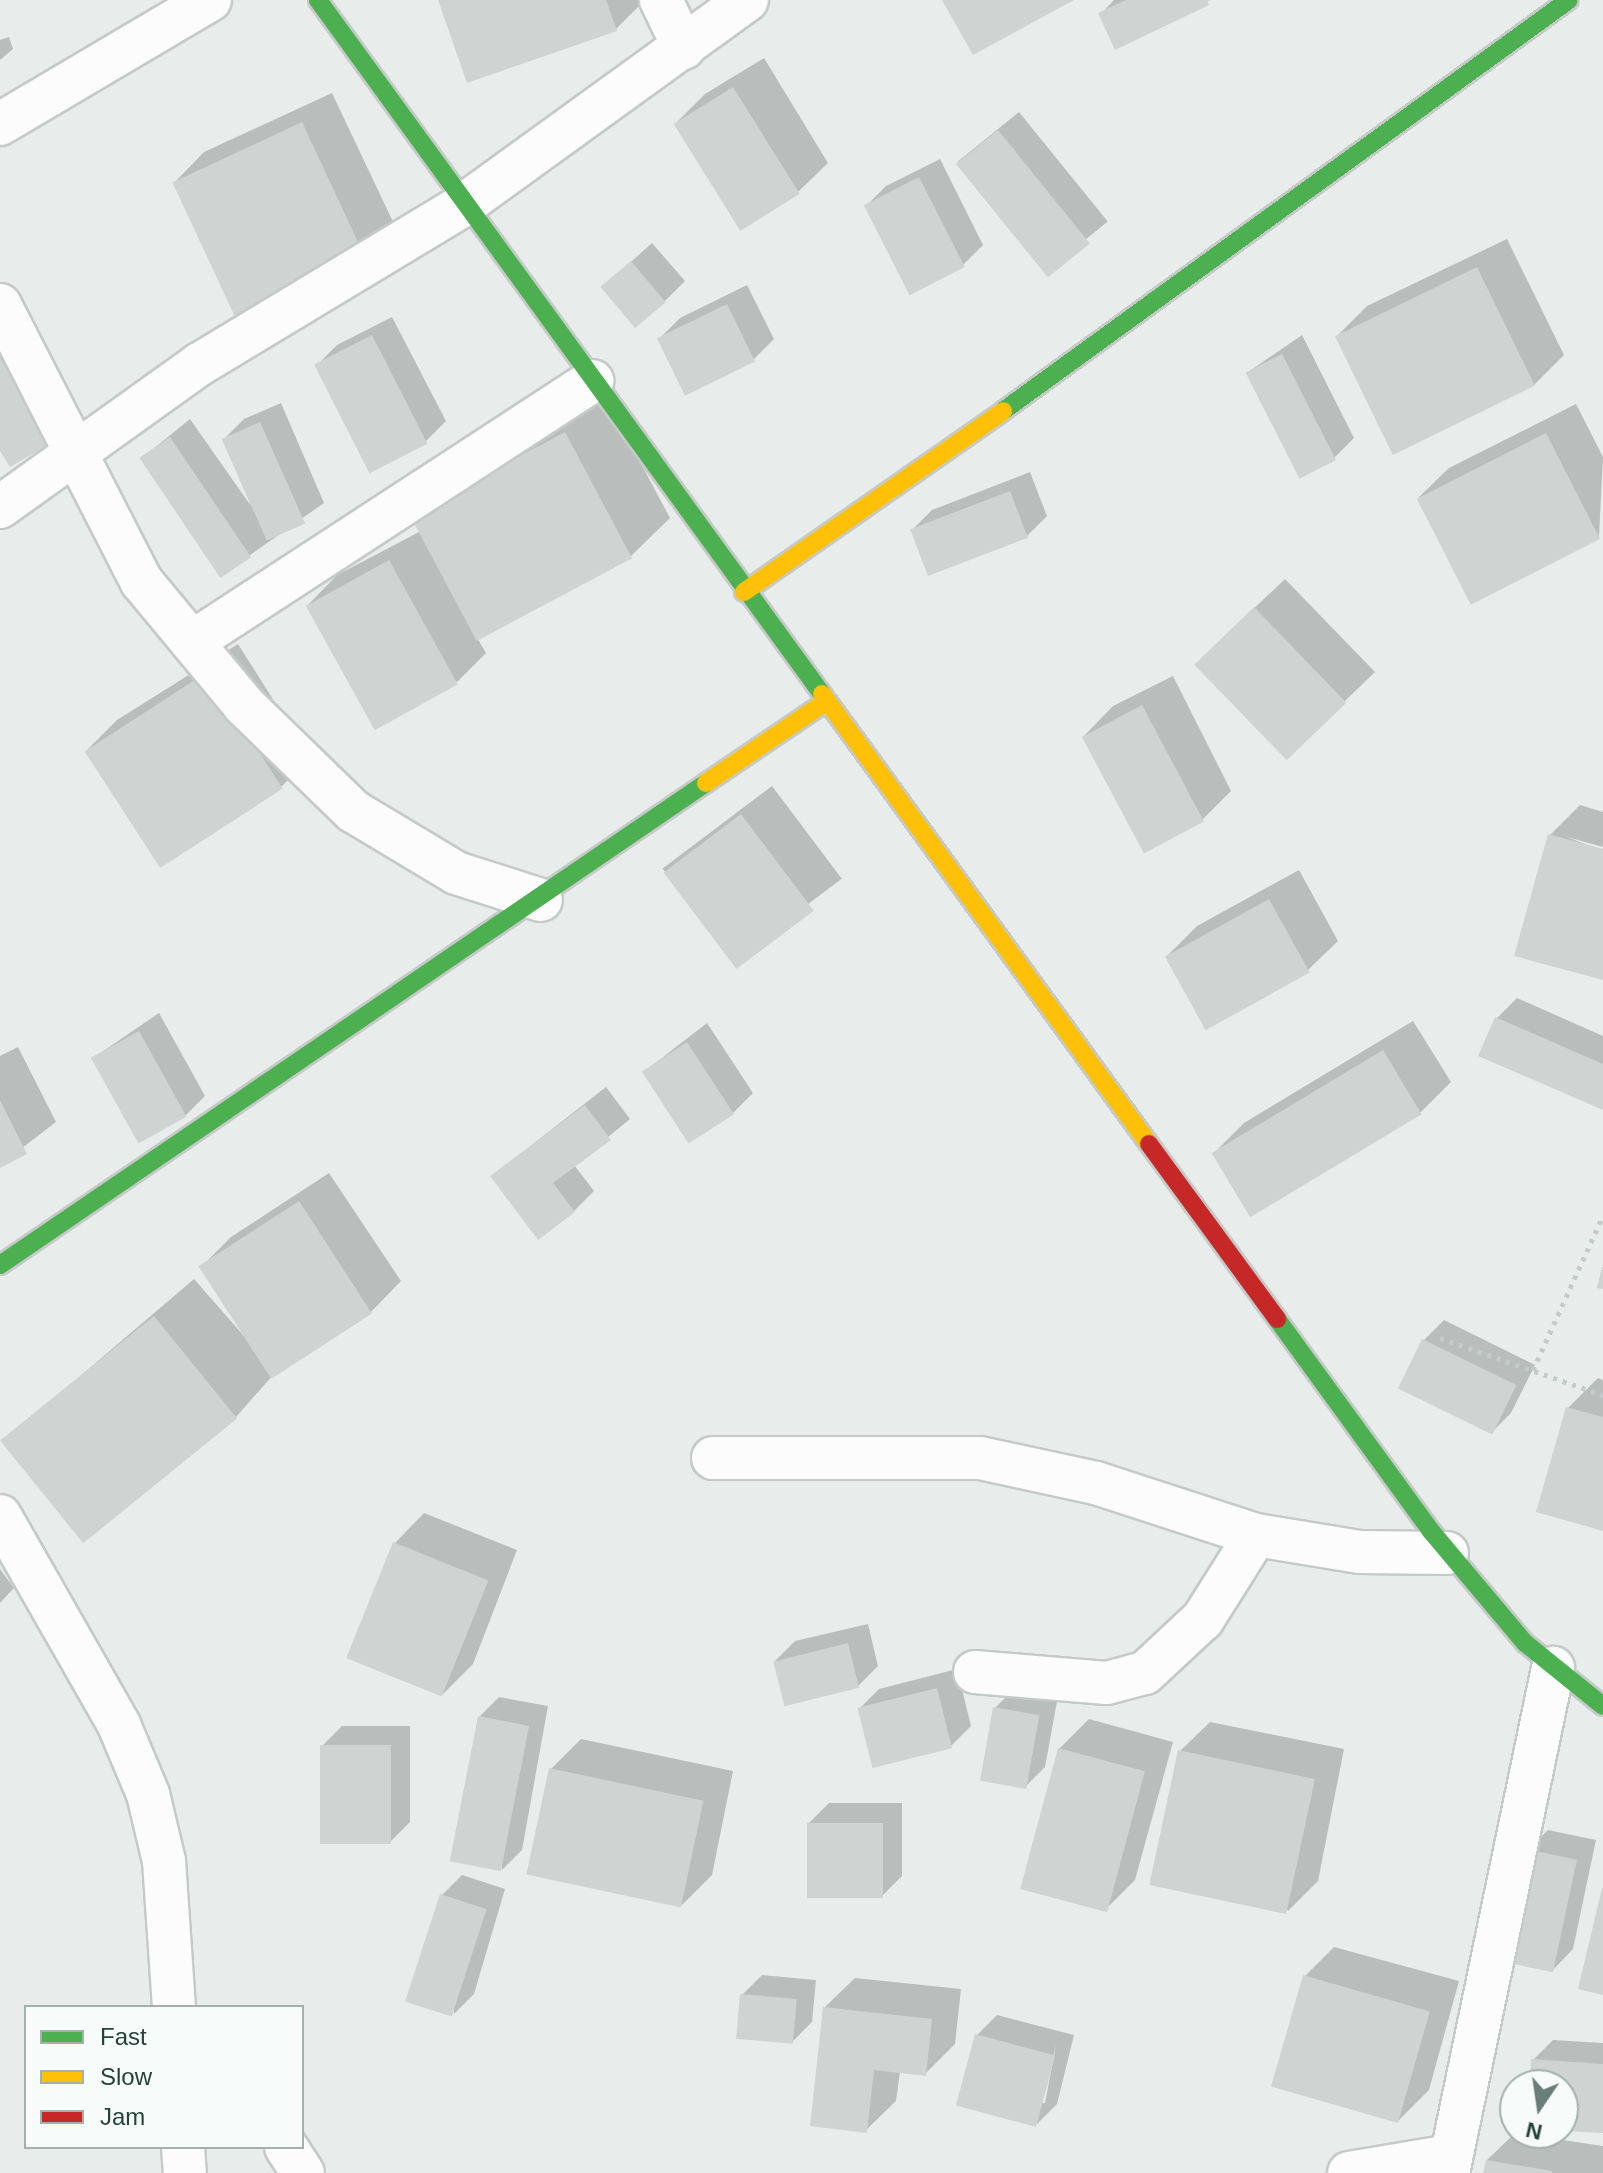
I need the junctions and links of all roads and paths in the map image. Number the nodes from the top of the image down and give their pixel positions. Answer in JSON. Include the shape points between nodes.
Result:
{"nodes":[{"id":1,"x":210,"y":0,"type":"edge"},
{"id":2,"x":318,"y":0,"type":"edge"},
{"id":3,"x":661,"y":0,"type":"edge"},
{"id":4,"x":747,"y":0,"type":"edge"},
{"id":5,"x":1569,"y":0,"type":"edge"},
{"id":6,"x":684,"y":48,"type":"junction"},
{"id":7,"x":0,"y":124,"type":"edge"},
{"id":8,"x":465,"y":204,"type":"junction"},
{"id":9,"x":0,"y":305,"type":"edge"},
{"id":10,"x":592,"y":381,"type":"junction"},
{"id":11,"x":78,"y":455,"type":"junction"},
{"id":12,"x":0,"y":507,"type":"edge"},
{"id":13,"x":744,"y":592,"type":"junction"},
{"id":14,"x":192,"y":642,"type":"junction"},
{"id":15,"x":824,"y":703,"type":"junction"},
{"id":16,"x":541,"y":900,"type":"junction"},
{"id":17,"x":1603,"y":1216,"type":"edge"},
{"id":18,"x":0,"y":1265,"type":"edge"},
{"id":19,"x":1440,"y":1338,"type":"dead end"},
{"id":20,"x":1533,"y":1370,"type":"junction"},
{"id":21,"x":1603,"y":1395,"type":"edge"},
{"id":22,"x":713,"y":1458,"type":"dead end"},
{"id":23,"x":0,"y":1516,"type":"edge"},
{"id":24,"x":1256,"y":1535,"type":"junction"},
{"id":25,"x":1447,"y":1553,"type":"junction"},
{"id":26,"x":1553,"y":1668,"type":"junction"},
{"id":27,"x":975,"y":1672,"type":"dead end"},
{"id":28,"x":1603,"y":1706,"type":"edge"},
{"id":29,"x":172,"y":1987,"type":"edge"},
{"id":30,"x":194,"y":2005,"type":"edge"},
{"id":31,"x":183,"y":2149,"type":"edge"},
{"id":32,"x":287,"y":2149,"type":"edge"},
{"id":33,"x":1449,"y":2164,"type":"edge"},
{"id":34,"x":185,"y":2173,"type":"edge"},
{"id":35,"x":303,"y":2173,"type":"edge"},
{"id":36,"x":1349,"y":2173,"type":"edge"}],
"edges":[{"from":1,"to":7,"type":"street"},
{"from":2,"to":8,"type":"street"},
{"from":3,"to":6,"type":"street"},
{"from":4,"to":6,"type":"street"},
{"from":5,"to":13,"type":"street","via":[[1276,219]]},
{"from":6,"to":8,"type":"street"},
{"from":8,"to":10,"type":"street"},
{"from":8,"to":11,"type":"street","via":[[200,364]]},
{"from":9,"to":11,"type":"street"},
{"from":10,"to":13,"type":"street"},
{"from":10,"to":14,"type":"street"},
{"from":11,"to":12,"type":"street"},
{"from":11,"to":14,"type":"street","via":[[142,582]]},
{"from":13,"to":15,"type":"street"},
{"from":14,"to":16,"type":"street","via":[[244,705],[353,811],[456,873]]},
{"from":15,"to":16,"type":"street"},
{"from":15,"to":25,"type":"street"},
{"from":16,"to":18,"type":"street"},
{"from":17,"to":20,"type":"path"},
{"from":19,"to":20,"type":"path"},
{"from":20,"to":21,"type":"path"},
{"from":22,"to":24,"type":"street","via":[[980,1458],[1096,1483]]},
{"from":23,"to":29,"type":"street","via":[[119,1725],[148,1794],[164,1861]]},
{"from":24,"to":25,"type":"street","via":[[1360,1552]]},
{"from":24,"to":27,"type":"street","via":[[1203,1619],[1145,1673],[1107,1683]]},
{"from":25,"to":26,"type":"street"},
{"from":26,"to":28,"type":"street"},
{"from":26,"to":33,"type":"street"},
{"from":29,"to":30,"type":"street"},
{"from":31,"to":34,"type":"street"},
{"from":32,"to":35,"type":"street"},
{"from":33,"to":36,"type":"street"}]}
